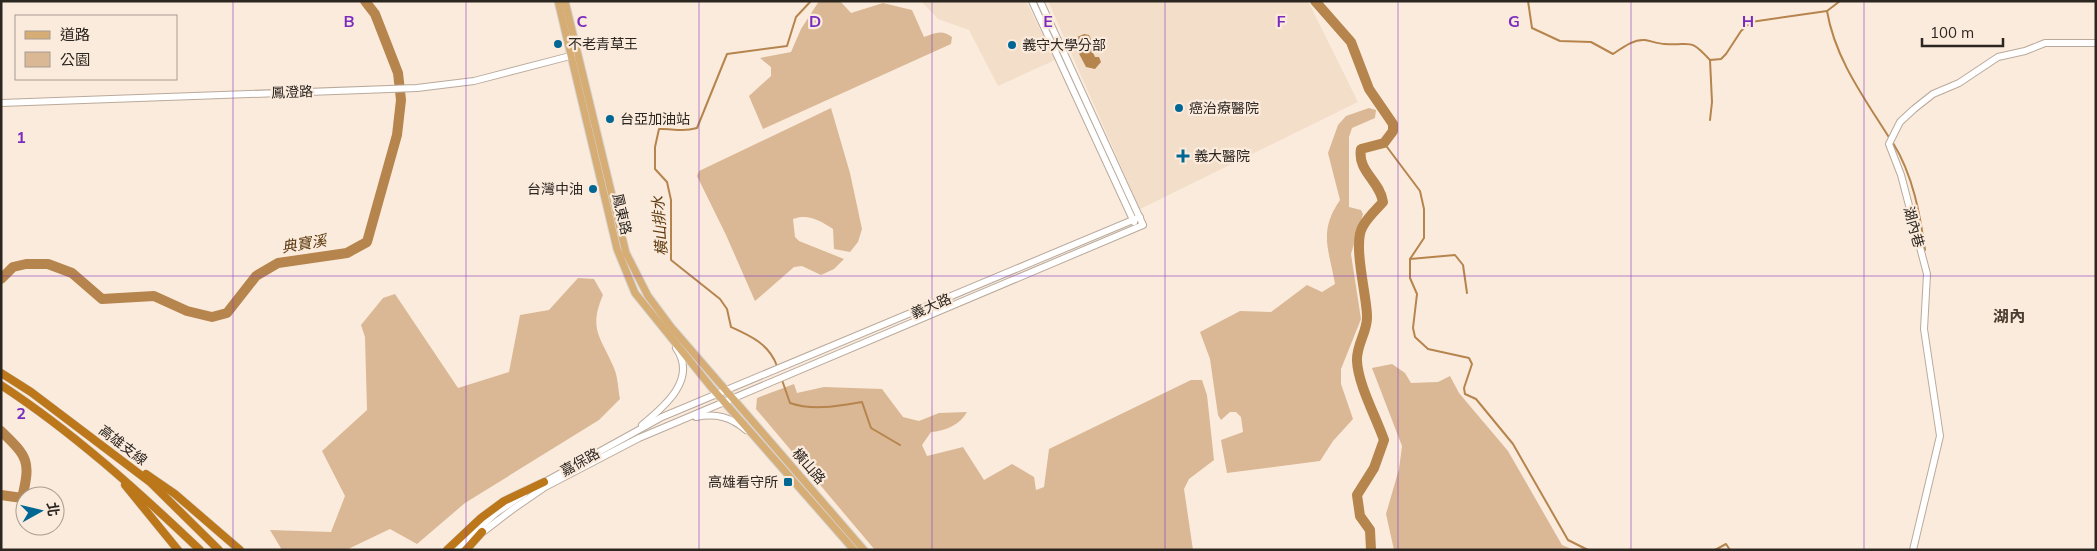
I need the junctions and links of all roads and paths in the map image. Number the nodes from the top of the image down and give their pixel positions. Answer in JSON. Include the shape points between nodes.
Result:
{"nodes":[{"id":1,"x":558,"y":1,"type":"edge"},
{"id":2,"x":566,"y":1,"type":"edge"},
{"id":3,"x":1032,"y":1,"type":"edge"},
{"id":4,"x":1040,"y":1,"type":"edge"},
{"id":5,"x":2096,"y":43,"type":"edge"},
{"id":6,"x":575,"y":55,"type":"junction"},
{"id":7,"x":1,"y":103,"type":"edge"},
{"id":8,"x":611,"y":208,"type":"junction"},
{"id":9,"x":1136,"y":219,"type":"junction"},
{"id":10,"x":666,"y":334,"type":"junction"},
{"id":11,"x":1,"y":372,"type":"edge"},
{"id":12,"x":1,"y":385,"type":"edge"},
{"id":13,"x":728,"y":391,"type":"junction"},
{"id":14,"x":718,"y":395,"type":"junction"},
{"id":15,"x":734,"y":398,"type":"junction"},
{"id":16,"x":724,"y":402,"type":"junction"},
{"id":17,"x":678,"y":422,"type":"junction"},
{"id":18,"x":73,"y":423,"type":"junction"},
{"id":19,"x":632,"y":432,"type":"junction"},
{"id":20,"x":754,"y":437,"type":"junction"},
{"id":21,"x":112,"y":470,"type":"junction"},
{"id":22,"x":544,"y":482,"type":"junction"},
{"id":23,"x":482,"y":532,"type":"joint"},
{"id":24,"x":178,"y":550,"type":"edge"},
{"id":25,"x":200,"y":550,"type":"edge"},
{"id":26,"x":219,"y":550,"type":"edge"},
{"id":27,"x":240,"y":550,"type":"edge"},
{"id":28,"x":447,"y":550,"type":"edge"},
{"id":29,"x":455,"y":550,"type":"edge"},
{"id":30,"x":465,"y":550,"type":"edge"},
{"id":31,"x":854,"y":550,"type":"edge"},
{"id":32,"x":864,"y":550,"type":"edge"},
{"id":33,"x":1913,"y":550,"type":"edge"}],
"edges":[{"from":1,"to":6,"type":"main road","name":"鳳東路"},
{"from":2,"to":6,"type":"main road","name":"鳳東路"},
{"from":3,"to":9,"type":"street"},
{"from":4,"to":9,"type":"street"},
{"from":5,"to":33,"type":"street","name":"湖內巷","via":[[2045,43],[1998,57],[1959,83],[1933,94],[1914,109],[1900,122],[1889,144],[1901,175],[1927,274],[1924,329],[1940,436]]},
{"from":6,"to":7,"type":"street","name":"鳳澄路","via":[[474,81],[417,88]]},
{"from":6,"to":8,"type":"main road","name":"鳳東路"},
{"from":8,"to":10,"type":"main road","name":"鳳東路","via":[[620,259],[630,282]]},
{"from":8,"to":13,"type":"main road","name":"鳳東路","via":[[626,252],[648,296]]},
{"from":9,"to":13,"type":"street","name":"義大路"},
{"from":9,"to":15,"type":"street","name":"義大路","via":[[1143,225]]},
{"from":10,"to":14,"type":"main road","name":"鳳東路"},
{"from":10,"to":19,"type":"street","via":[[681,359],[680,383],[670,400]]},
{"from":11,"to":18,"type":"highway","name":"高雄支線"},
{"from":12,"to":21,"type":"highway","name":"高雄支線","via":[[28,402]]},
{"from":13,"to":14,"type":"street","name":"義大路"},
{"from":13,"to":15,"type":"main road","name":"鳳東路"},
{"from":14,"to":16,"type":"main road","name":"鳳東路"},
{"from":14,"to":19,"type":"street","name":"嘉保路"},
{"from":15,"to":16,"type":"street","name":"義大路"},
{"from":15,"to":32,"type":"main road","name":"橫山路"},
{"from":16,"to":17,"type":"street","name":"嘉保路"},
{"from":16,"to":20,"type":"main road","name":"橫山路"},
{"from":17,"to":20,"type":"street","via":[[704,415],[720,416],[739,424]]},
{"from":17,"to":23,"type":"street","name":"嘉保路","via":[[545,487]]},
{"from":18,"to":26,"type":"highway","name":"高雄支線","via":[[150,482]]},
{"from":18,"to":27,"type":"highway","via":[[169,489]]},
{"from":19,"to":22,"type":"street","name":"嘉保路"},
{"from":20,"to":31,"type":"main road","name":"橫山路"},
{"from":21,"to":24,"type":"highway"},
{"from":21,"to":25,"type":"highway","name":"高雄支線"},
{"from":22,"to":28,"type":"highway","via":[[504,501]]},
{"from":22,"to":29,"type":"street","name":"嘉保路","via":[[496,513]]},
{"from":23,"to":30,"type":"highway"}]}
